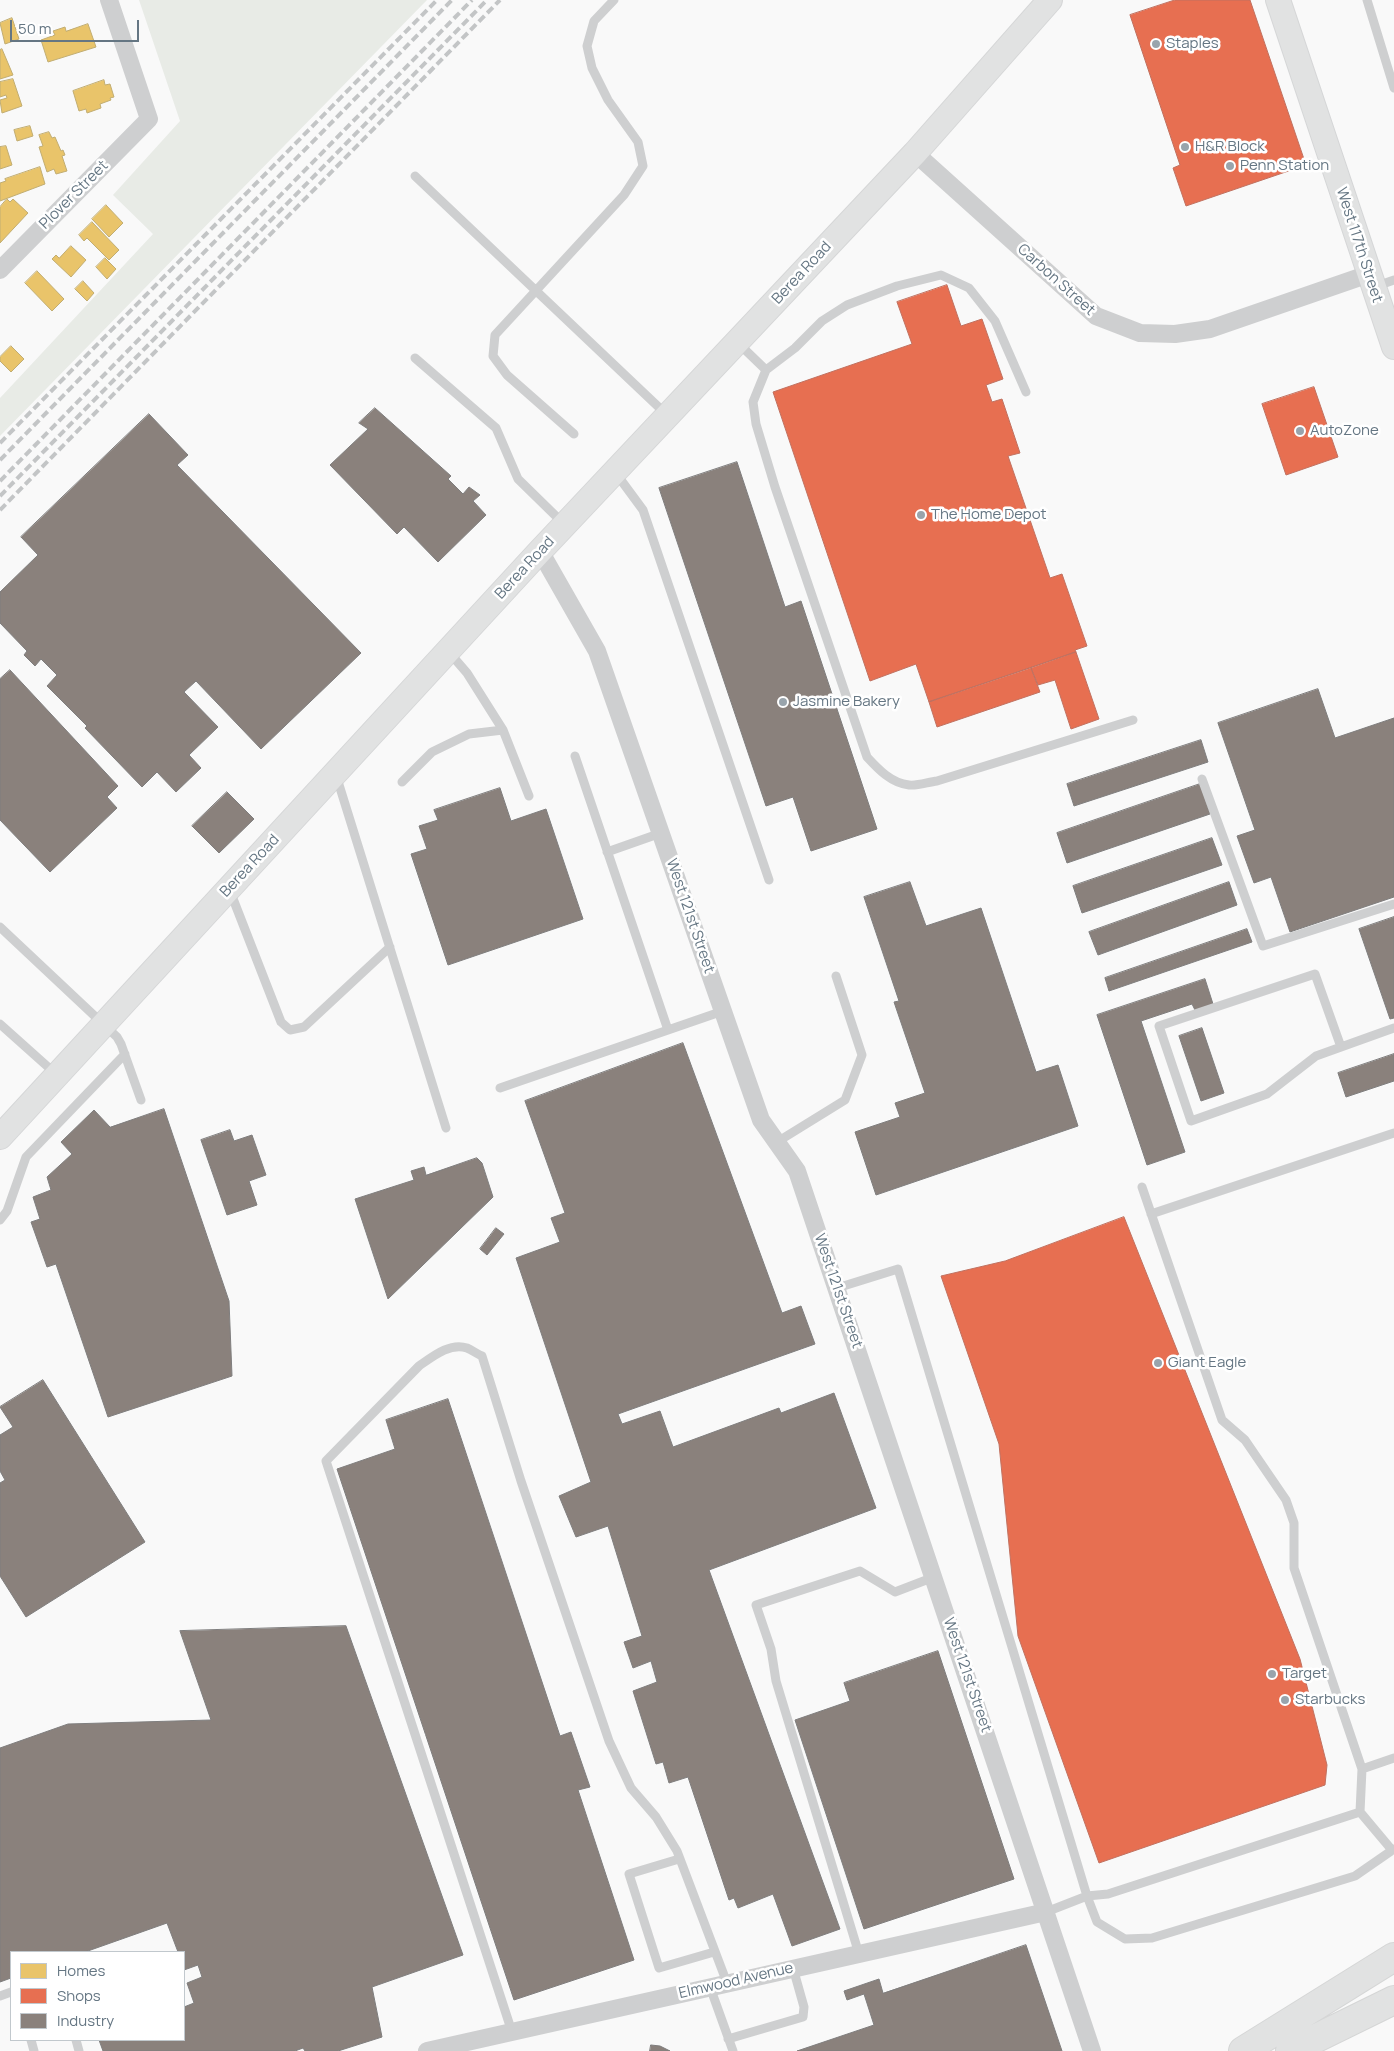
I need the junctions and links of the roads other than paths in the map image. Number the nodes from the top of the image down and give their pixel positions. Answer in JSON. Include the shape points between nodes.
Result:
{"nodes":[{"id":1,"x":109,"y":0,"type":"edge"},
{"id":2,"x":614,"y":0,"type":"edge"},
{"id":3,"x":1050,"y":0,"type":"edge"},
{"id":4,"x":1278,"y":0,"type":"edge"},
{"id":5,"x":1367,"y":0,"type":"edge"},
{"id":6,"x":1394,"y":88,"type":"edge"},
{"id":7,"x":915,"y":153,"type":"junction"},
{"id":8,"x":416,"y":176,"type":"dead end"},
{"id":9,"x":0,"y":270,"type":"edge"},
{"id":10,"x":1379,"y":280,"type":"edge"},
{"id":11,"x":536,"y":290,"type":"junction"},
{"id":12,"x":737,"y":342,"type":"junction"},
{"id":13,"x":1394,"y":347,"type":"edge"},
{"id":14,"x":415,"y":358,"type":"dead end"},
{"id":15,"x":766,"y":370,"type":"junction"},
{"id":16,"x":1026,"y":392,"type":"dead end"},
{"id":17,"x":667,"y":416,"type":"junction"},
{"id":18,"x":574,"y":434,"type":"dead end"},
{"id":19,"x":615,"y":471,"type":"junction"},
{"id":20,"x":565,"y":525,"type":"junction"},
{"id":21,"x":540,"y":551,"type":"junction"},
{"id":22,"x":448,"y":651,"type":"junction"},
{"id":23,"x":1133,"y":720,"type":"dead end"},
{"id":24,"x":504,"y":730,"type":"junction"},
{"id":25,"x":575,"y":756,"type":"dead end"},
{"id":26,"x":336,"y":773,"type":"junction"},
{"id":27,"x":1202,"y":778,"type":"dead end"},
{"id":28,"x":402,"y":782,"type":"dead end"},
{"id":29,"x":529,"y":796,"type":"dead end"},
{"id":30,"x":661,"y":833,"type":"junction"},
{"id":31,"x":607,"y":852,"type":"junction"},
{"id":32,"x":769,"y":880,"type":"dead end"},
{"id":33,"x":229,"y":889,"type":"junction"},
{"id":34,"x":1394,"y":904,"type":"edge"},
{"id":35,"x":0,"y":927,"type":"edge"},
{"id":36,"x":390,"y":947,"type":"junction"},
{"id":37,"x":836,"y":976,"type":"dead end"},
{"id":38,"x":723,"y":1011,"type":"junction"},
{"id":39,"x":0,"y":1024,"type":"edge"},
{"id":40,"x":104,"y":1024,"type":"junction"},
{"id":41,"x":1394,"y":1028,"type":"edge"},
{"id":42,"x":668,"y":1030,"type":"junction"},
{"id":43,"x":1341,"y":1047,"type":"junction"},
{"id":44,"x":125,"y":1054,"type":"junction"},
{"id":45,"x":57,"y":1075,"type":"junction"},
{"id":46,"x":500,"y":1088,"type":"dead end"},
{"id":47,"x":141,"y":1100,"type":"dead end"},
{"id":48,"x":446,"y":1128,"type":"dead end"},
{"id":49,"x":1394,"y":1133,"type":"edge"},
{"id":50,"x":0,"y":1137,"type":"edge"},
{"id":51,"x":777,"y":1142,"type":"junction"},
{"id":52,"x":1142,"y":1187,"type":"dead end"},
{"id":53,"x":1151,"y":1214,"type":"junction"},
{"id":54,"x":0,"y":1220,"type":"edge"},
{"id":55,"x":837,"y":1288,"type":"junction"},
{"id":56,"x":934,"y":1577,"type":"junction"},
{"id":57,"x":1394,"y":1758,"type":"edge"},
{"id":58,"x":1362,"y":1769,"type":"junction"},
{"id":59,"x":1360,"y":1812,"type":"junction"},
{"id":60,"x":1393,"y":1850,"type":"edge"},
{"id":61,"x":680,"y":1859,"type":"junction"},
{"id":62,"x":1087,"y":1896,"type":"junction"},
{"id":63,"x":1046,"y":1912,"type":"junction"},
{"id":64,"x":714,"y":1952,"type":"junction"},
{"id":65,"x":859,"y":1954,"type":"junction"},
{"id":66,"x":1394,"y":1957,"type":"edge"},
{"id":67,"x":793,"y":1968,"type":"junction"},
{"id":68,"x":718,"y":1985,"type":"junction"},
{"id":69,"x":1394,"y":2000,"type":"edge"},
{"id":70,"x":512,"y":2032,"type":"junction"},
{"id":71,"x":728,"y":2039,"type":"junction"},
{"id":72,"x":427,"y":2051,"type":"edge"},
{"id":73,"x":733,"y":2051,"type":"edge"},
{"id":74,"x":1092,"y":2051,"type":"edge"},
{"id":75,"x":1243,"y":2051,"type":"edge"},
{"id":76,"x":1290,"y":2051,"type":"edge"}],
"edges":[{"from":1,"to":9,"type":"street","name":"Plover Street","via":[[149,119]]},
{"from":2,"to":11,"type":"lane","via":[[594,21],[587,46],[592,68],[608,100],[638,142],[644,166],[624,194]]},
{"from":3,"to":7,"type":"main road","name":"Berea Road"},
{"from":4,"to":10,"type":"main road","name":"West 117th Street"},
{"from":5,"to":6,"type":"lane"},
{"from":7,"to":10,"type":"street","name":"Carbon Street","via":[[1096,316],[1140,333],[1175,334],[1210,329]]},
{"from":7,"to":12,"type":"main road","name":"Berea Road"},
{"from":8,"to":11,"type":"lane"},
{"from":10,"to":13,"type":"main road","name":"West 117th Street"},
{"from":11,"to":17,"type":"lane"},
{"from":11,"to":18,"type":"lane","via":[[495,335],[493,356],[507,374]]},
{"from":12,"to":15,"type":"lane"},
{"from":12,"to":17,"type":"main road","name":"Berea Road"},
{"from":14,"to":20,"type":"lane","via":[[496,428],[518,479]]},
{"from":15,"to":16,"type":"lane","via":[[795,348],[822,321],[847,305],[897,286],[941,275],[969,288],[995,321]]},
{"from":15,"to":23,"type":"lane","via":[[753,402],[756,424],[867,757],[880,772],[909,785],[937,781]]},
{"from":17,"to":19,"type":"main road","name":"Berea Road"},
{"from":19,"to":20,"type":"main road","name":"Berea Road"},
{"from":19,"to":32,"type":"lane","via":[[643,510]]},
{"from":20,"to":21,"type":"main road","name":"Berea Road"},
{"from":21,"to":22,"type":"main road","name":"Berea Road"},
{"from":21,"to":30,"type":"street","name":"West 121st Street","via":[[596,651]]},
{"from":22,"to":24,"type":"lane","via":[[467,673]]},
{"from":22,"to":26,"type":"main road","name":"Berea Road"},
{"from":24,"to":28,"type":"lane","via":[[469,734],[432,752]]},
{"from":24,"to":29,"type":"lane"},
{"from":25,"to":31,"type":"lane"},
{"from":26,"to":33,"type":"main road","name":"Berea Road"},
{"from":26,"to":36,"type":"lane"},
{"from":27,"to":34,"type":"lane","via":[[1263,946]]},
{"from":30,"to":31,"type":"lane"},
{"from":30,"to":38,"type":"street","name":"West 121st Street"},
{"from":31,"to":42,"type":"lane"},
{"from":33,"to":36,"type":"lane","via":[[281,1022],[290,1030],[304,1027]]},
{"from":33,"to":40,"type":"main road","name":"Berea Road"},
{"from":35,"to":40,"type":"lane"},
{"from":36,"to":48,"type":"lane"},
{"from":37,"to":51,"type":"lane","via":[[862,1055],[845,1100]]},
{"from":38,"to":42,"type":"lane"},
{"from":38,"to":51,"type":"street","name":"West 121st Street","via":[[761,1120]]},
{"from":39,"to":45,"type":"lane"},
{"from":40,"to":44,"type":"lane","via":[[117,1037]]},
{"from":40,"to":45,"type":"main road","name":"Berea Road"},
{"from":41,"to":43,"type":"lane"},
{"from":42,"to":46,"type":"lane"},
{"from":43,"to":43,"type":"lane","via":[[1316,1056],[1267,1094],[1191,1121],[1159,1026],[1316,974]]},
{"from":44,"to":47,"type":"lane"},
{"from":44,"to":54,"type":"lane","via":[[26,1157],[7,1211]]},
{"from":45,"to":50,"type":"main road","name":"Berea Road"},
{"from":49,"to":53,"type":"lane"},
{"from":51,"to":55,"type":"street","name":"West 121st Street","via":[[797,1170]]},
{"from":52,"to":53,"type":"lane"},
{"from":53,"to":58,"type":"lane","via":[[1222,1420],[1245,1440],[1286,1500],[1294,1523],[1294,1568]]},
{"from":55,"to":56,"type":"street","name":"West 121st Street"},
{"from":55,"to":62,"type":"lane","via":[[898,1269]]},
{"from":56,"to":63,"type":"street","name":"West 121st Street"},
{"from":56,"to":65,"type":"lane","via":[[895,1592],[860,1571],[756,1605],[771,1649],[776,1682]]},
{"from":57,"to":58,"type":"lane"},
{"from":58,"to":59,"type":"lane"},
{"from":59,"to":60,"type":"lane"},
{"from":59,"to":62,"type":"lane","via":[[1108,1894]]},
{"from":60,"to":62,"type":"lane","via":[[1355,1876],[1152,1938],[1125,1939],[1096,1922]]},
{"from":61,"to":64,"type":"lane"},
{"from":61,"to":64,"type":"lane","via":[[629,1874],[659,1968]]},
{"from":61,"to":70,"type":"lane","via":[[666,1832],[631,1788],[610,1741],[482,1356],[466,1348],[452,1348],[435,1355],[419,1366],[326,1461]]},
{"from":62,"to":63,"type":"lane"},
{"from":63,"to":65,"type":"street","name":"Elmwood Avenue"},
{"from":63,"to":74,"type":"street","name":"West 121st Street"},
{"from":64,"to":68,"type":"lane"},
{"from":65,"to":67,"type":"street","name":"Elmwood Avenue"},
{"from":66,"to":75,"type":"highway"},
{"from":67,"to":68,"type":"street","name":"Elmwood Avenue"},
{"from":67,"to":71,"type":"lane","via":[[804,2007],[803,2017]]},
{"from":68,"to":70,"type":"street","name":"Elmwood Avenue"},
{"from":68,"to":71,"type":"lane"},
{"from":69,"to":76,"type":"highway"},
{"from":70,"to":72,"type":"street","name":"Elmwood Avenue"},
{"from":71,"to":73,"type":"lane"}]}
